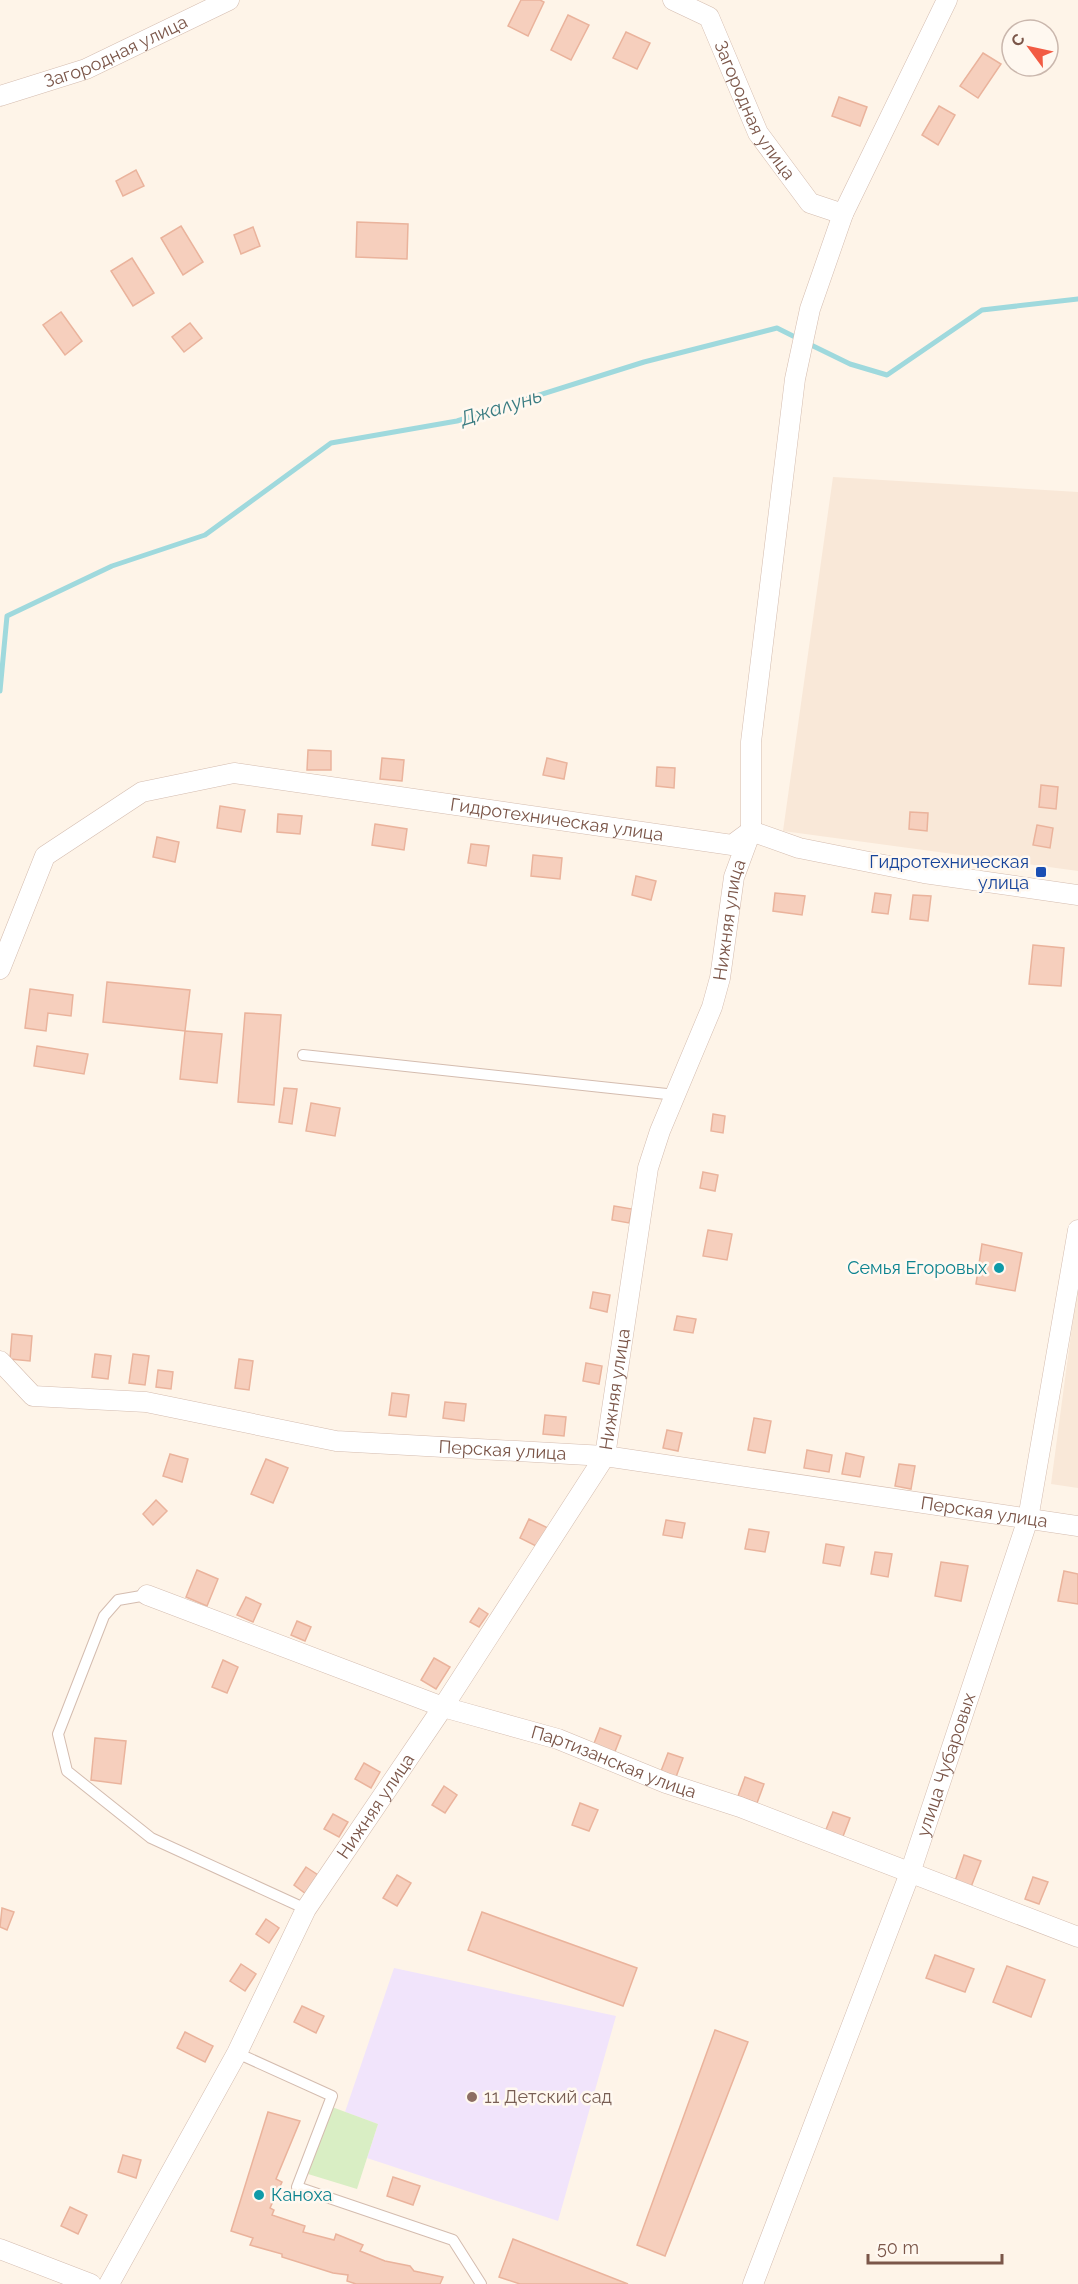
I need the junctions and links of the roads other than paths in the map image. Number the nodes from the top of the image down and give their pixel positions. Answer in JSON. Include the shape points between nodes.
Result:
{"nodes":[{"id":1,"x":229,"y":0,"type":"edge"},
{"id":2,"x":673,"y":0,"type":"edge"},
{"id":3,"x":947,"y":0,"type":"edge"},
{"id":4,"x":0,"y":96,"type":"edge"},
{"id":5,"x":843,"y":214,"type":"junction"},
{"id":6,"x":751,"y":831,"type":"junction"},
{"id":7,"x":1078,"y":895,"type":"edge"},
{"id":8,"x":0,"y":969,"type":"edge"},
{"id":9,"x":303,"y":1055,"type":"dead end"},
{"id":10,"x":676,"y":1095,"type":"junction"},
{"id":11,"x":1078,"y":1230,"type":"edge"},
{"id":12,"x":0,"y":1361,"type":"edge"},
{"id":13,"x":605,"y":1456,"type":"junction"},
{"id":14,"x":1028,"y":1519,"type":"junction"},
{"id":15,"x":1078,"y":1526,"type":"edge"},
{"id":16,"x":147,"y":1595,"type":"joint"},
{"id":17,"x":443,"y":1707,"type":"junction"},
{"id":18,"x":910,"y":1873,"type":"junction"},
{"id":19,"x":306,"y":1909,"type":"junction"},
{"id":20,"x":1078,"y":1937,"type":"edge"},
{"id":21,"x":237,"y":2053,"type":"junction"},
{"id":22,"x":0,"y":2249,"type":"edge"},
{"id":23,"x":91,"y":2284,"type":"edge"},
{"id":24,"x":109,"y":2284,"type":"edge"},
{"id":25,"x":481,"y":2284,"type":"edge"},
{"id":26,"x":753,"y":2284,"type":"edge"}],
"edges":[{"from":1,"to":4,"type":"street","name":"Загородная улица","via":[[86,69]]},
{"from":2,"to":5,"type":"street","name":"Загородная улица","via":[[709,17],[758,133],[810,203]]},
{"from":3,"to":5,"type":"street"},
{"from":5,"to":6,"type":"street","name":"Нижняя улица","via":[[810,309],[795,379],[751,742]]},
{"from":6,"to":7,"type":"street","via":[[799,848],[924,873]]},
{"from":6,"to":8,"type":"street","name":"Гидротехническая улица","via":[[732,845],[234,773],[142,792],[45,856]]},
{"from":6,"to":10,"type":"street","name":"Нижняя улица","via":[[734,877],[720,978],[712,1007]]},
{"from":9,"to":10,"type":"lane"},
{"from":10,"to":13,"type":"street","name":"Нижняя улица","via":[[648,1168]]},
{"from":11,"to":14,"type":"street","name":"улица Чубаровых"},
{"from":12,"to":13,"type":"street","name":"Перская улица","via":[[33,1396],[146,1402],[336,1441]]},
{"from":13,"to":14,"type":"street","name":"Перская улица"},
{"from":13,"to":17,"type":"street","name":"Нижняя улица"},
{"from":14,"to":15,"type":"street","name":"Перская улица"},
{"from":14,"to":18,"type":"street","name":"улица Чубаровых"},
{"from":16,"to":17,"type":"street","name":"Партизанская улица"},
{"from":16,"to":19,"type":"lane","via":[[118,1600],[104,1616],[58,1734],[67,1771],[151,1838]]},
{"from":17,"to":18,"type":"street","name":"Партизанская улица","via":[[558,1739],[666,1784],[740,1807]]},
{"from":17,"to":19,"type":"street","name":"Нижняя улица"},
{"from":18,"to":20,"type":"street","name":"Партизанская улица"},
{"from":18,"to":26,"type":"street","name":"улица Чубаровых"},
{"from":19,"to":21,"type":"street","name":"Нижняя улица"},
{"from":21,"to":24,"type":"street","name":"Нижняя улица"},
{"from":21,"to":25,"type":"lane","via":[[332,2096],[297,2187],[453,2240]]},
{"from":22,"to":23,"type":"street"}]}
